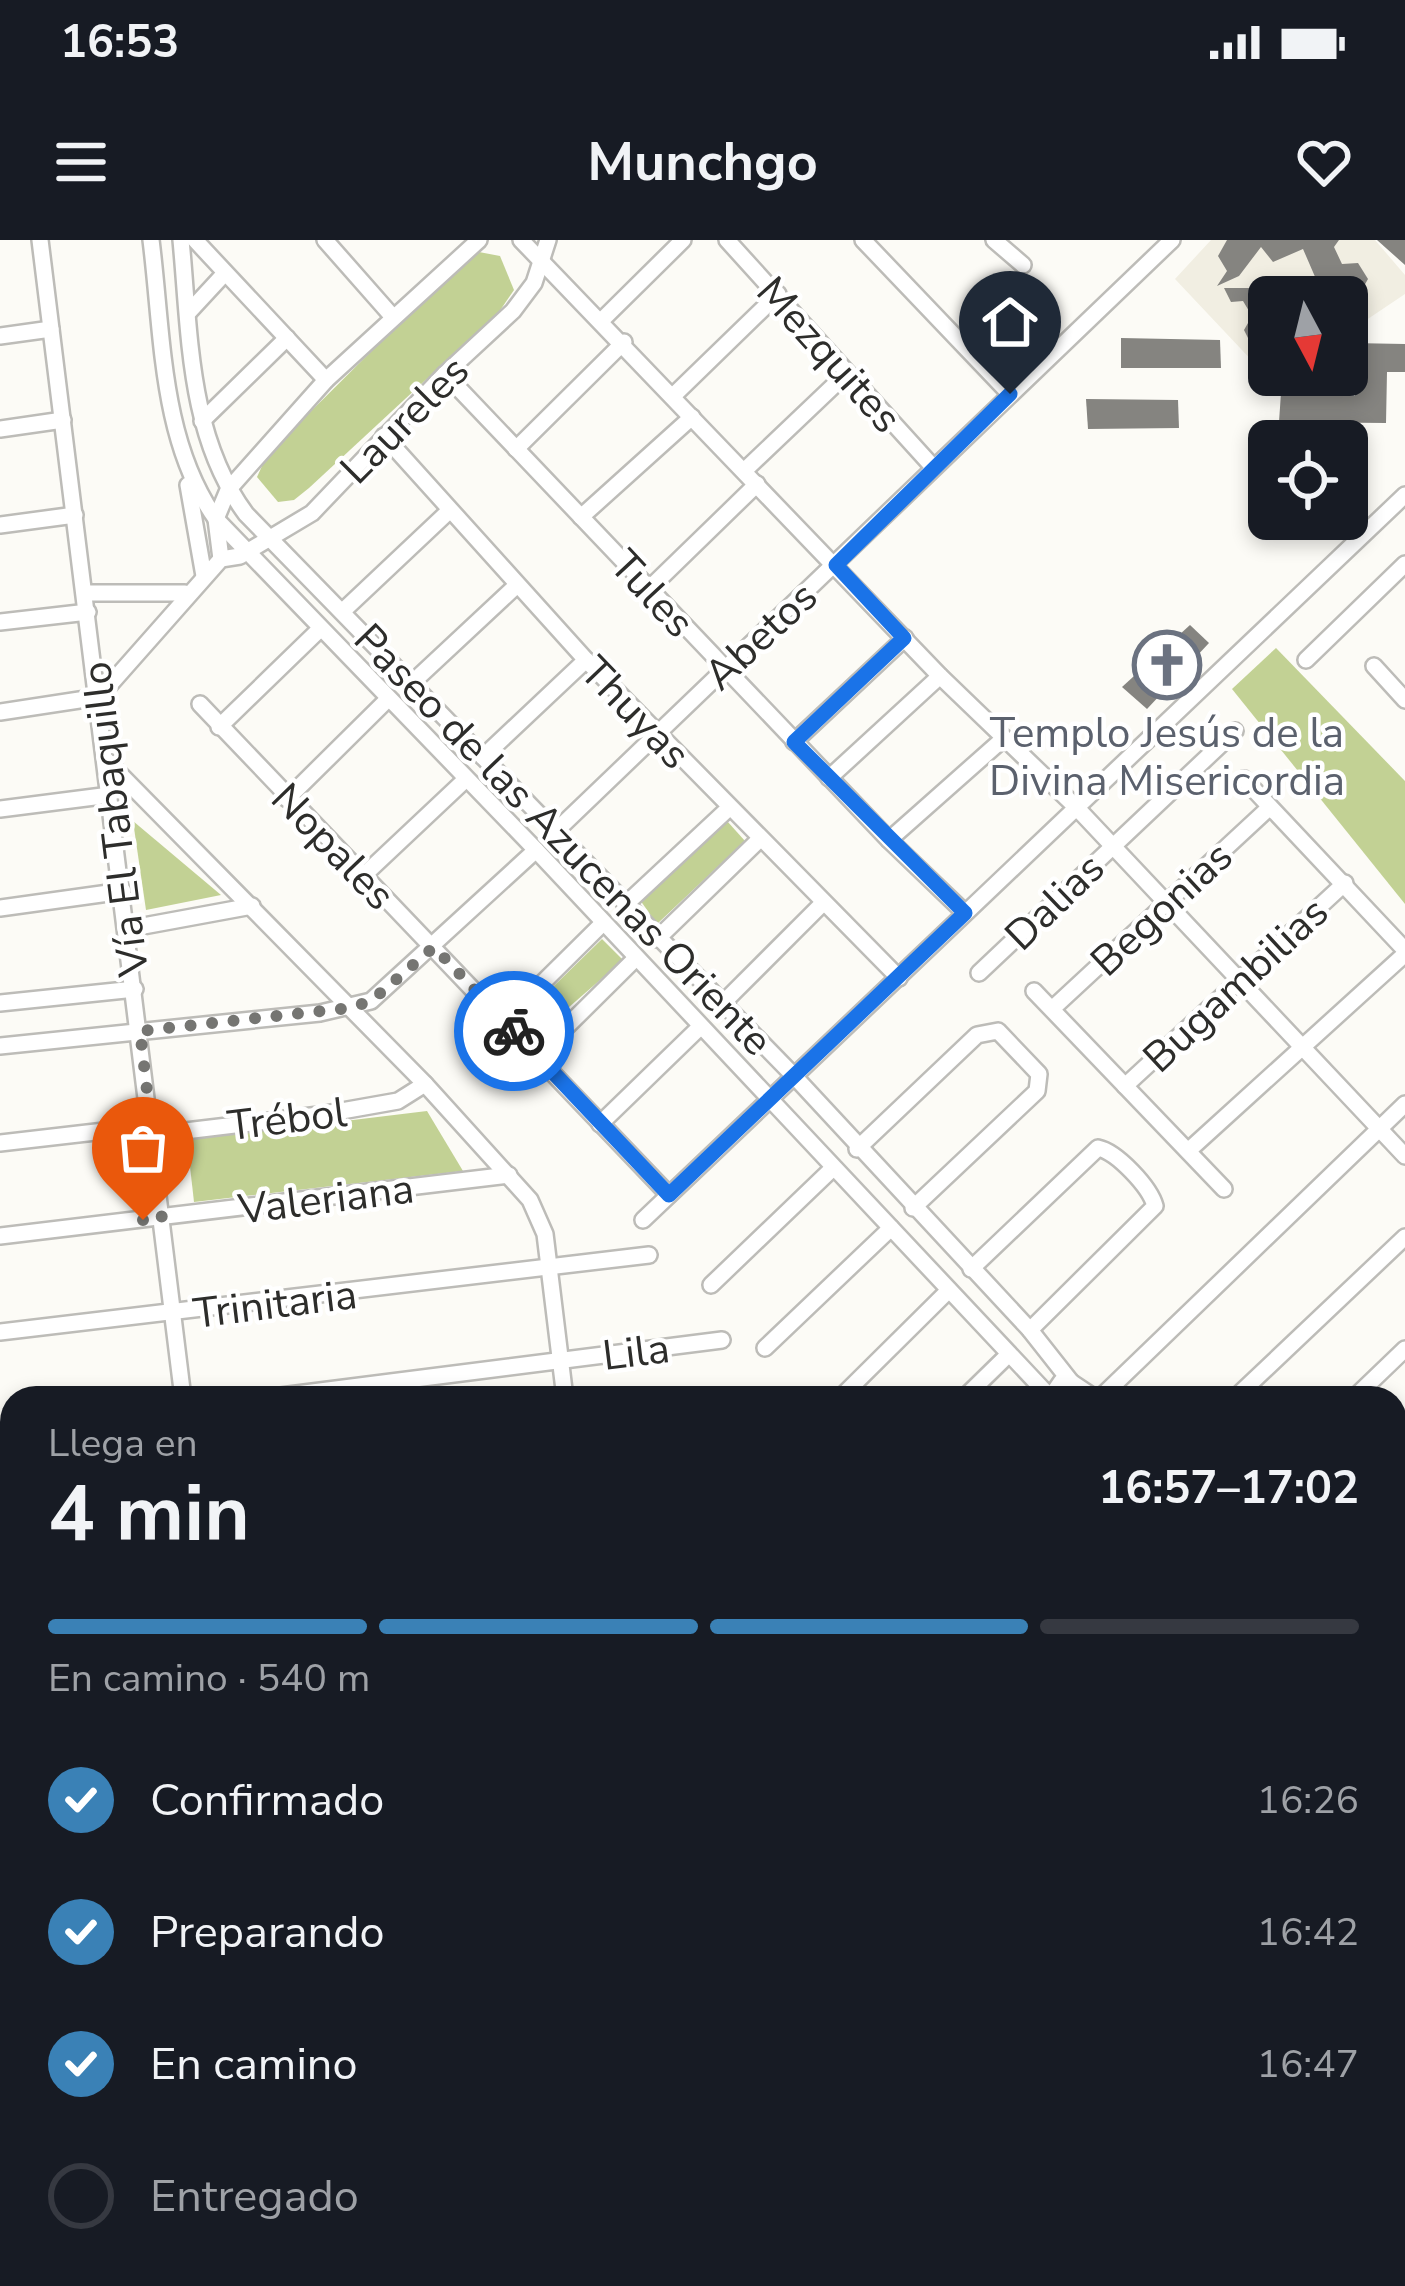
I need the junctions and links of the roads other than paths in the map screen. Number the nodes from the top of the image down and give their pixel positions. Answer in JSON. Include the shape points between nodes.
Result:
{"nodes":[{"id":1,"x":40,"y":240,"type":"edge"},
{"id":2,"x":151,"y":240,"type":"edge"},
{"id":3,"x":181,"y":240,"type":"edge"},
{"id":4,"x":195,"y":240,"type":"edge"},
{"id":5,"x":479,"y":240,"type":"edge"},
{"id":6,"x":521,"y":240,"type":"edge"},
{"id":7,"x":548,"y":240,"type":"edge"},
{"id":8,"x":683,"y":240,"type":"edge"},
{"id":9,"x":727,"y":240,"type":"edge"},
{"id":10,"x":862,"y":240,"type":"edge"},
{"id":11,"x":994,"y":240,"type":"edge"},
{"id":12,"x":1170,"y":241,"type":"edge"},
{"id":13,"x":331,"y":242,"type":"edge"},
{"id":14,"x":542,"y":262,"type":"junction"},
{"id":15,"x":1023,"y":265,"type":"dead end"},
{"id":16,"x":225,"y":272,"type":"junction"},
{"id":17,"x":778,"y":294,"type":"junction"},
{"id":18,"x":188,"y":313,"type":"junction"},
{"id":19,"x":392,"y":316,"type":"junction"},
{"id":20,"x":601,"y":321,"type":"junction"},
{"id":21,"x":51,"y":329,"type":"junction"},
{"id":22,"x":0,"y":336,"type":"edge"},
{"id":23,"x":287,"y":338,"type":"junction"},
{"id":24,"x":624,"y":342,"type":"junction"},
{"id":25,"x":847,"y":373,"type":"junction"},
{"id":26,"x":445,"y":374,"type":"junction"},
{"id":27,"x":326,"y":380,"type":"junction"},
{"id":28,"x":1010,"y":394,"type":"junction"},
{"id":29,"x":674,"y":396,"type":"junction"},
{"id":30,"x":692,"y":416,"type":"junction"},
{"id":31,"x":63,"y":420,"type":"junction"},
{"id":32,"x":202,"y":421,"type":"junction"},
{"id":33,"x":0,"y":429,"type":"edge"},
{"id":34,"x":384,"y":436,"type":"junction"},
{"id":35,"x":516,"y":449,"type":"junction"},
{"id":36,"x":933,"y":467,"type":"junction"},
{"id":37,"x":186,"y":470,"type":"junction"},
{"id":38,"x":744,"y":471,"type":"junction"},
{"id":39,"x":757,"y":484,"type":"junction"},
{"id":40,"x":228,"y":490,"type":"junction"},
{"id":41,"x":1405,"y":495,"type":"edge"},
{"id":42,"x":448,"y":511,"type":"junction"},
{"id":43,"x":76,"y":515,"type":"junction"},
{"id":44,"x":581,"y":517,"type":"junction"},
{"id":45,"x":0,"y":525,"type":"edge"},
{"id":46,"x":222,"y":525,"type":"junction"},
{"id":47,"x":271,"y":538,"type":"junction"},
{"id":48,"x":249,"y":551,"type":"junction"},
{"id":49,"x":221,"y":560,"type":"junction"},
{"id":50,"x":1405,"y":564,"type":"edge"},
{"id":51,"x":836,"y":565,"type":"junction"},
{"id":52,"x":204,"y":576,"type":"junction"},
{"id":53,"x":517,"y":585,"type":"junction"},
{"id":54,"x":649,"y":589,"type":"junction"},
{"id":55,"x":87,"y":593,"type":"junction"},
{"id":56,"x":185,"y":593,"type":"junction"},
{"id":57,"x":344,"y":610,"type":"junction"},
{"id":58,"x":88,"y":612,"type":"junction"},
{"id":59,"x":0,"y":622,"type":"edge"},
{"id":60,"x":320,"y":629,"type":"junction"},
{"id":61,"x":904,"y":638,"type":"junction"},
{"id":62,"x":586,"y":660,"type":"junction"},
{"id":63,"x":1306,"y":660,"type":"dead end"},
{"id":64,"x":1374,"y":666,"type":"dead end"},
{"id":65,"x":724,"y":668,"type":"junction"},
{"id":66,"x":940,"y":676,"type":"junction"},
{"id":67,"x":1399,"y":681,"type":"edge"},
{"id":68,"x":413,"y":682,"type":"junction"},
{"id":69,"x":99,"y":697,"type":"junction"},
{"id":70,"x":388,"y":700,"type":"junction"},
{"id":71,"x":1405,"y":700,"type":"edge"},
{"id":72,"x":200,"y":704,"type":"dead end"},
{"id":73,"x":0,"y":712,"type":"edge"},
{"id":74,"x":220,"y":727,"type":"junction"},
{"id":75,"x":1235,"y":731,"type":"dead end"},
{"id":76,"x":656,"y":732,"type":"junction"},
{"id":77,"x":1003,"y":739,"type":"junction"},
{"id":78,"x":794,"y":742,"type":"junction"},
{"id":79,"x":483,"y":757,"type":"junction"},
{"id":80,"x":106,"y":760,"type":"junction"},
{"id":81,"x":829,"y":778,"type":"junction"},
{"id":82,"x":1244,"y":778,"type":"dead end"},
{"id":83,"x":465,"y":780,"type":"junction"},
{"id":84,"x":110,"y":795,"type":"junction"},
{"id":85,"x":287,"y":799,"type":"junction"},
{"id":86,"x":1076,"y":807,"type":"junction"},
{"id":87,"x":1270,"y":807,"type":"junction"},
{"id":88,"x":729,"y":808,"type":"junction"},
{"id":89,"x":0,"y":809,"type":"edge"},
{"id":90,"x":556,"y":831,"type":"junction"},
{"id":91,"x":760,"y":839,"type":"junction"},
{"id":92,"x":889,"y":840,"type":"junction"},
{"id":93,"x":1109,"y":847,"type":"junction"},
{"id":94,"x":536,"y":850,"type":"junction"},
{"id":95,"x":363,"y":876,"type":"junction"},
{"id":96,"x":1345,"y":883,"type":"junction"},
{"id":97,"x":123,"y":891,"type":"junction"},
{"id":98,"x":822,"y":904,"type":"junction"},
{"id":99,"x":625,"y":905,"type":"junction"},
{"id":100,"x":252,"y":906,"type":"junction"},
{"id":101,"x":1166,"y":906,"type":"junction"},
{"id":102,"x":0,"y":908,"type":"edge"},
{"id":103,"x":965,"y":913,"type":"junction"},
{"id":104,"x":603,"y":923,"type":"junction"},
{"id":105,"x":128,"y":929,"type":"junction"},
{"id":106,"x":657,"y":939,"type":"junction"},
{"id":107,"x":434,"y":947,"type":"junction"},
{"id":108,"x":1405,"y":952,"type":"edge"},
{"id":109,"x":636,"y":958,"type":"junction"},
{"id":110,"x":980,"y":973,"type":"dead end"},
{"id":111,"x":898,"y":978,"type":"junction"},
{"id":112,"x":1238,"y":981,"type":"junction"},
{"id":113,"x":134,"y":989,"type":"junction"},
{"id":114,"x":1034,"y":991,"type":"dead end"},
{"id":115,"x":0,"y":1004,"type":"edge"},
{"id":116,"x":721,"y":1005,"type":"junction"},
{"id":117,"x":349,"y":1008,"type":"junction"},
{"id":118,"x":1052,"y":1009,"type":"junction"},
{"id":119,"x":504,"y":1021,"type":"junction"},
{"id":120,"x":700,"y":1027,"type":"junction"},
{"id":121,"x":140,"y":1031,"type":"junction"},
{"id":122,"x":0,"y":1046,"type":"edge"},
{"id":123,"x":1299,"y":1048,"type":"junction"},
{"id":124,"x":537,"y":1055,"type":"junction"},
{"id":125,"x":795,"y":1077,"type":"junction"},
{"id":126,"x":425,"y":1084,"type":"junction"},
{"id":127,"x":1125,"y":1086,"type":"junction"},
{"id":128,"x":770,"y":1103,"type":"junction"},
{"id":129,"x":1405,"y":1104,"type":"edge"},
{"id":130,"x":600,"y":1124,"type":"junction"},
{"id":131,"x":1378,"y":1129,"type":"junction"},
{"id":132,"x":152,"y":1136,"type":"junction"},
{"id":133,"x":0,"y":1143,"type":"edge"},
{"id":134,"x":856,"y":1149,"type":"junction"},
{"id":135,"x":1188,"y":1151,"type":"junction"},
{"id":136,"x":1405,"y":1156,"type":"edge"},
{"id":137,"x":833,"y":1168,"type":"junction"},
{"id":138,"x":509,"y":1175,"type":"junction"},
{"id":139,"x":1224,"y":1190,"type":"dead end"},
{"id":140,"x":669,"y":1195,"type":"junction"},
{"id":141,"x":913,"y":1208,"type":"junction"},
{"id":142,"x":162,"y":1219,"type":"junction"},
{"id":143,"x":643,"y":1220,"type":"dead end"},
{"id":144,"x":891,"y":1228,"type":"junction"},
{"id":145,"x":0,"y":1237,"type":"edge"},
{"id":146,"x":1405,"y":1237,"type":"edge"},
{"id":147,"x":649,"y":1255,"type":"dead end"},
{"id":148,"x":970,"y":1269,"type":"junction"},
{"id":149,"x":550,"y":1270,"type":"junction"},
{"id":150,"x":711,"y":1285,"type":"dead end"},
{"id":151,"x":949,"y":1290,"type":"junction"},
{"id":152,"x":173,"y":1315,"type":"junction"},
{"id":153,"x":1030,"y":1330,"type":"junction"},
{"id":154,"x":0,"y":1332,"type":"edge"},
{"id":155,"x":722,"y":1340,"type":"dead end"},
{"id":156,"x":765,"y":1348,"type":"dead end"},
{"id":157,"x":1405,"y":1349,"type":"edge"},
{"id":158,"x":1009,"y":1354,"type":"junction"},
{"id":159,"x":560,"y":1361,"type":"junction"},
{"id":160,"x":1071,"y":1382,"type":"junction"},
{"id":161,"x":182,"y":1386,"type":"edge"},
{"id":162,"x":361,"y":1386,"type":"edge"},
{"id":163,"x":563,"y":1386,"type":"edge"},
{"id":164,"x":852,"y":1386,"type":"edge"},
{"id":165,"x":976,"y":1386,"type":"edge"},
{"id":166,"x":1040,"y":1386,"type":"edge"},
{"id":167,"x":1058,"y":1386,"type":"edge"},
{"id":168,"x":1078,"y":1386,"type":"edge"},
{"id":169,"x":1110,"y":1386,"type":"edge"},
{"id":170,"x":1248,"y":1386,"type":"edge"},
{"id":171,"x":1366,"y":1386,"type":"edge"}],
"edges":[{"from":1,"to":21,"type":"street","name":"Vía El Tabaquillo"},
{"from":2,"to":37,"type":"street"},
{"from":3,"to":18,"type":"street","name":"Paseo de las Azucenas Oriente"},
{"from":4,"to":16,"type":"street"},
{"from":5,"to":19,"type":"street","name":"Laureles"},
{"from":6,"to":14,"type":"street"},
{"from":7,"to":14,"type":"street","name":"Laureles"},
{"from":8,"to":20,"type":"street"},
{"from":9,"to":17,"type":"street","name":"Mezquites"},
{"from":10,"to":28,"type":"street"},
{"from":11,"to":15,"type":"street"},
{"from":12,"to":28,"type":"street","name":"Abetos"},
{"from":13,"to":19,"type":"street"},
{"from":14,"to":20,"type":"street"},
{"from":14,"to":26,"type":"street","name":"Laureles","via":[[508,318]]},
{"from":16,"to":18,"type":"street"},
{"from":16,"to":23,"type":"street"},
{"from":17,"to":25,"type":"street","name":"Mezquites"},
{"from":17,"to":29,"type":"street"},
{"from":18,"to":32,"type":"street","name":"Paseo de las Azucenas Oriente"},
{"from":19,"to":27,"type":"street","name":"Laureles"},
{"from":20,"to":24,"type":"street"},
{"from":21,"to":22,"type":"street"},
{"from":21,"to":31,"type":"street","name":"Vía El Tabaquillo"},
{"from":23,"to":27,"type":"street"},
{"from":23,"to":32,"type":"street"},
{"from":24,"to":29,"type":"street"},
{"from":24,"to":35,"type":"street"},
{"from":25,"to":36,"type":"street","name":"Mezquites"},
{"from":25,"to":38,"type":"street"},
{"from":26,"to":34,"type":"street","name":"Laureles"},
{"from":26,"to":35,"type":"street","name":"Tules"},
{"from":27,"to":40,"type":"street","name":"Laureles"},
{"from":28,"to":36,"type":"street","name":"Abetos"},
{"from":29,"to":30,"type":"street"},
{"from":30,"to":38,"type":"street"},
{"from":30,"to":44,"type":"street"},
{"from":31,"to":33,"type":"street"},
{"from":31,"to":43,"type":"street","name":"Vía El Tabaquillo"},
{"from":32,"to":40,"type":"street","name":"Paseo de las Azucenas Oriente"},
{"from":34,"to":42,"type":"street","name":"Thuyas"},
{"from":34,"to":47,"type":"street","name":"Laureles","via":[[312,513]]},
{"from":35,"to":44,"type":"street","name":"Tules"},
{"from":36,"to":51,"type":"street","name":"Abetos"},
{"from":37,"to":46,"type":"street"},
{"from":37,"to":52,"type":"street"},
{"from":38,"to":39,"type":"street"},
{"from":39,"to":51,"type":"street"},
{"from":39,"to":54,"type":"street"},
{"from":40,"to":46,"type":"street","name":"Laureles"},
{"from":40,"to":47,"type":"street","name":"Paseo de las Azucenas Oriente"},
{"from":41,"to":86,"type":"street"},
{"from":42,"to":53,"type":"street","name":"Thuyas"},
{"from":42,"to":57,"type":"street"},
{"from":43,"to":45,"type":"street"},
{"from":43,"to":55,"type":"street","name":"Vía El Tabaquillo"},
{"from":44,"to":54,"type":"street","name":"Tules"},
{"from":46,"to":48,"type":"street","name":"Paseo de las Azucenas Oriente"},
{"from":46,"to":49,"type":"street","name":"Laureles"},
{"from":47,"to":48,"type":"street","name":"Laureles"},
{"from":47,"to":57,"type":"street","name":"Paseo de las Azucenas Oriente"},
{"from":48,"to":49,"type":"street","name":"Laureles"},
{"from":48,"to":60,"type":"street","name":"Paseo de las Azucenas Oriente"},
{"from":49,"to":52,"type":"street","name":"Laureles"},
{"from":50,"to":63,"type":"street"},
{"from":51,"to":61,"type":"street"},
{"from":51,"to":65,"type":"street","name":"Abetos"},
{"from":52,"to":56,"type":"street","name":"Laureles"},
{"from":53,"to":62,"type":"street","name":"Thuyas"},
{"from":53,"to":68,"type":"street"},
{"from":54,"to":65,"type":"street","name":"Tules"},
{"from":55,"to":56,"type":"street"},
{"from":55,"to":58,"type":"street","name":"Vía El Tabaquillo"},
{"from":56,"to":69,"type":"street","name":"Laureles"},
{"from":57,"to":68,"type":"street","name":"Paseo de las Azucenas Oriente"},
{"from":58,"to":59,"type":"street"},
{"from":58,"to":69,"type":"street","name":"Vía El Tabaquillo"},
{"from":60,"to":70,"type":"street","name":"Paseo de las Azucenas Oriente"},
{"from":60,"to":74,"type":"street"},
{"from":61,"to":66,"type":"street"},
{"from":61,"to":78,"type":"street"},
{"from":62,"to":76,"type":"street","name":"Thuyas"},
{"from":62,"to":79,"type":"street"},
{"from":64,"to":67,"type":"street"},
{"from":65,"to":76,"type":"street","name":"Abetos"},
{"from":65,"to":78,"type":"street","name":"Tules"},
{"from":66,"to":77,"type":"street"},
{"from":66,"to":81,"type":"street"},
{"from":67,"to":71,"type":"street"},
{"from":68,"to":79,"type":"street","name":"Paseo de las Azucenas Oriente"},
{"from":69,"to":73,"type":"street"},
{"from":69,"to":80,"type":"street","name":"Vía El Tabaquillo"},
{"from":70,"to":83,"type":"street","name":"Paseo de las Azucenas Oriente"},
{"from":70,"to":85,"type":"street"},
{"from":72,"to":74,"type":"street","name":"Nopales"},
{"from":74,"to":85,"type":"street","name":"Nopales"},
{"from":75,"to":93,"type":"street","name":"Dalias"},
{"from":76,"to":88,"type":"street","name":"Thuyas"},
{"from":76,"to":90,"type":"street","name":"Abetos"},
{"from":77,"to":86,"type":"street"},
{"from":77,"to":92,"type":"street"},
{"from":78,"to":81,"type":"street","name":"Tules"},
{"from":79,"to":90,"type":"street","name":"Paseo de las Azucenas Oriente"},
{"from":80,"to":84,"type":"street","name":"Vía El Tabaquillo"},
{"from":80,"to":100,"type":"street"},
{"from":81,"to":92,"type":"street","name":"Tules"},
{"from":82,"to":87,"type":"street"},
{"from":83,"to":94,"type":"street","name":"Paseo de las Azucenas Oriente"},
{"from":83,"to":95,"type":"street"},
{"from":84,"to":89,"type":"street"},
{"from":84,"to":97,"type":"street","name":"Vía El Tabaquillo"},
{"from":85,"to":95,"type":"street","name":"Nopales"},
{"from":86,"to":93,"type":"street"},
{"from":86,"to":103,"type":"street"},
{"from":87,"to":96,"type":"street"},
{"from":87,"to":101,"type":"street","name":"Begonias"},
{"from":88,"to":91,"type":"street","name":"Thuyas"},
{"from":88,"to":99,"type":"street"},
{"from":90,"to":99,"type":"street","name":"Paseo de las Azucenas Oriente"},
{"from":91,"to":98,"type":"street","name":"Thuyas"},
{"from":91,"to":106,"type":"street"},
{"from":92,"to":103,"type":"street","name":"Tules"},
{"from":93,"to":101,"type":"street"},
{"from":93,"to":110,"type":"street","name":"Dalias"},
{"from":94,"to":104,"type":"street","name":"Paseo de las Azucenas Oriente"},
{"from":94,"to":107,"type":"street"},
{"from":95,"to":107,"type":"street","name":"Nopales"},
{"from":96,"to":108,"type":"street"},
{"from":96,"to":112,"type":"street","name":"Bugambilias"},
{"from":97,"to":102,"type":"street"},
{"from":97,"to":105,"type":"street","name":"Vía El Tabaquillo"},
{"from":98,"to":111,"type":"street","name":"Thuyas"},
{"from":98,"to":116,"type":"street"},
{"from":99,"to":106,"type":"street","name":"Paseo de las Azucenas Oriente"},
{"from":100,"to":105,"type":"street"},
{"from":100,"to":117,"type":"street"},
{"from":101,"to":112,"type":"street"},
{"from":101,"to":118,"type":"street","name":"Begonias"},
{"from":103,"to":111,"type":"street"},
{"from":104,"to":109,"type":"street","name":"Paseo de las Azucenas Oriente"},
{"from":104,"to":119,"type":"street"},
{"from":105,"to":113,"type":"street","name":"Vía El Tabaquillo"},
{"from":106,"to":116,"type":"street","name":"Paseo de las Azucenas Oriente"},
{"from":107,"to":117,"type":"street","via":[[371,1001]]},
{"from":107,"to":119,"type":"street","name":"Nopales"},
{"from":108,"to":123,"type":"street"},
{"from":109,"to":120,"type":"street","name":"Paseo de las Azucenas Oriente"},
{"from":109,"to":124,"type":"street"},
{"from":111,"to":125,"type":"street"},
{"from":112,"to":123,"type":"street"},
{"from":112,"to":127,"type":"street","name":"Bugambilias"},
{"from":113,"to":115,"type":"street"},
{"from":113,"to":121,"type":"street","name":"Vía El Tabaquillo"},
{"from":114,"to":118,"type":"street"},
{"from":116,"to":125,"type":"street","name":"Paseo de las Azucenas Oriente"},
{"from":117,"to":121,"type":"street"},
{"from":117,"to":126,"type":"street"},
{"from":118,"to":127,"type":"street"},
{"from":119,"to":124,"type":"street","name":"Nopales"},
{"from":120,"to":128,"type":"street","name":"Paseo de las Azucenas Oriente"},
{"from":120,"to":130,"type":"street"},
{"from":121,"to":122,"type":"street"},
{"from":121,"to":132,"type":"street","name":"Vía El Tabaquillo"},
{"from":123,"to":131,"type":"street"},
{"from":123,"to":135,"type":"street"},
{"from":124,"to":130,"type":"street","name":"Nopales"},
{"from":125,"to":128,"type":"street"},
{"from":125,"to":134,"type":"street","name":"Paseo de las Azucenas Oriente"},
{"from":126,"to":132,"type":"street","name":"Trébol","via":[[380,1106]]},
{"from":126,"to":138,"type":"street"},
{"from":127,"to":135,"type":"street"},
{"from":128,"to":137,"type":"street","name":"Paseo de las Azucenas Oriente"},
{"from":128,"to":140,"type":"street"},
{"from":129,"to":131,"type":"street"},
{"from":130,"to":140,"type":"street","name":"Nopales"},
{"from":131,"to":136,"type":"street"},
{"from":131,"to":169,"type":"street"},
{"from":132,"to":133,"type":"street","name":"Trébol","via":[[113,1130]]},
{"from":132,"to":142,"type":"street","name":"Vía El Tabaquillo"},
{"from":134,"to":141,"type":"street","name":"Paseo de las Azucenas Oriente"},
{"from":134,"to":141,"type":"street","via":[[977,1035],[998,1031],[1039,1074],[1037,1091]]},
{"from":135,"to":139,"type":"street"},
{"from":137,"to":144,"type":"street","name":"Paseo de las Azucenas Oriente"},
{"from":137,"to":150,"type":"street"},
{"from":138,"to":142,"type":"street","name":"Valeriana"},
{"from":138,"to":149,"type":"street","via":[[539,1217]]},
{"from":140,"to":143,"type":"street"},
{"from":141,"to":148,"type":"street","name":"Paseo de las Azucenas Oriente"},
{"from":142,"to":145,"type":"street","name":"Valeriana"},
{"from":142,"to":152,"type":"street","name":"Vía El Tabaquillo"},
{"from":144,"to":151,"type":"street","name":"Paseo de las Azucenas Oriente"},
{"from":144,"to":156,"type":"street"},
{"from":146,"to":170,"type":"street"},
{"from":147,"to":149,"type":"street","name":"Trinitaria"},
{"from":148,"to":153,"type":"street","name":"Paseo de las Azucenas Oriente"},
{"from":148,"to":153,"type":"street","via":[[1098,1148],[1108,1150],[1155,1206]]},
{"from":149,"to":152,"type":"street","name":"Trinitaria"},
{"from":149,"to":159,"type":"street"},
{"from":151,"to":158,"type":"street","name":"Paseo de las Azucenas Oriente"},
{"from":151,"to":164,"type":"street"},
{"from":152,"to":154,"type":"street","name":"Trinitaria"},
{"from":152,"to":161,"type":"street","name":"Vía El Tabaquillo"},
{"from":153,"to":160,"type":"street","name":"Paseo de las Azucenas Oriente"},
{"from":155,"to":159,"type":"street","name":"Lila"},
{"from":157,"to":171,"type":"street"},
{"from":158,"to":165,"type":"street"},
{"from":158,"to":166,"type":"street","name":"Paseo de las Azucenas Oriente"},
{"from":159,"to":162,"type":"street","name":"Lila"},
{"from":159,"to":163,"type":"street"},
{"from":160,"to":167,"type":"street"},
{"from":160,"to":168,"type":"street","name":"Paseo de las Azucenas Oriente"}]}
